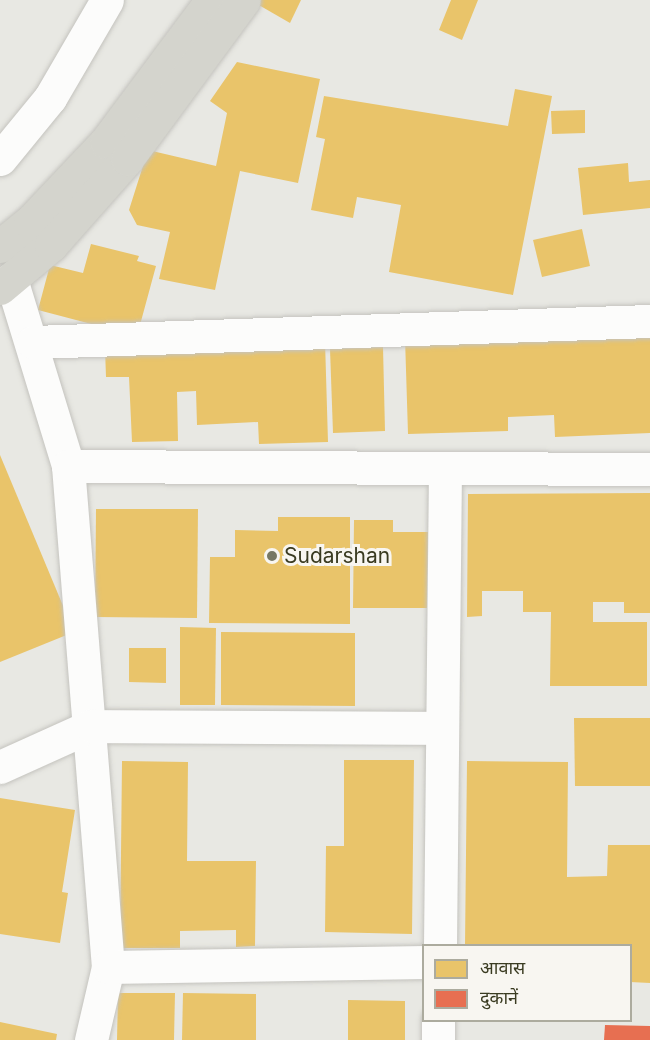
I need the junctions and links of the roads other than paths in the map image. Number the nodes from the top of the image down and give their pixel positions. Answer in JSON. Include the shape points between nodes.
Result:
{"nodes":[{"id":1,"x":107,"y":0,"type":"edge"},
{"id":2,"x":212,"y":0,"type":"edge"},
{"id":3,"x":244,"y":0,"type":"edge"},
{"id":4,"x":0,"y":159,"type":"edge"},
{"id":5,"x":0,"y":246,"type":"edge"},
{"id":6,"x":6,"y":284,"type":"edge"},
{"id":7,"x":650,"y":321,"type":"edge"},
{"id":8,"x":33,"y":342,"type":"junction"},
{"id":9,"x":68,"y":466,"type":"junction"},
{"id":10,"x":445,"y":468,"type":"junction"},
{"id":11,"x":650,"y":468,"type":"edge"},
{"id":12,"x":91,"y":726,"type":"junction"},
{"id":13,"x":441,"y":728,"type":"junction"},
{"id":14,"x":0,"y":766,"type":"edge"},
{"id":15,"x":440,"y":944,"type":"edge"},
{"id":16,"x":422,"y":962,"type":"edge"},
{"id":17,"x":108,"y":967,"type":"junction"},
{"id":18,"x":438,"y":1022,"type":"edge"},
{"id":19,"x":91,"y":1040,"type":"edge"},
{"id":20,"x":438,"y":1040,"type":"edge"}],
"edges":[{"from":1,"to":4,"type":"street","via":[[50,98]]},
{"from":2,"to":5,"type":"main road","via":[[106,142],[30,222]]},
{"from":3,"to":6,"type":"main road","via":[[127,159],[51,245]]},
{"from":6,"to":8,"type":"street"},
{"from":7,"to":8,"type":"street"},
{"from":8,"to":9,"type":"street"},
{"from":9,"to":10,"type":"street"},
{"from":9,"to":12,"type":"street"},
{"from":10,"to":11,"type":"street"},
{"from":10,"to":13,"type":"street"},
{"from":12,"to":13,"type":"street"},
{"from":12,"to":14,"type":"street"},
{"from":12,"to":17,"type":"street"},
{"from":13,"to":15,"type":"street"},
{"from":16,"to":17,"type":"street"},
{"from":17,"to":19,"type":"street"},
{"from":18,"to":20,"type":"street"}]}
